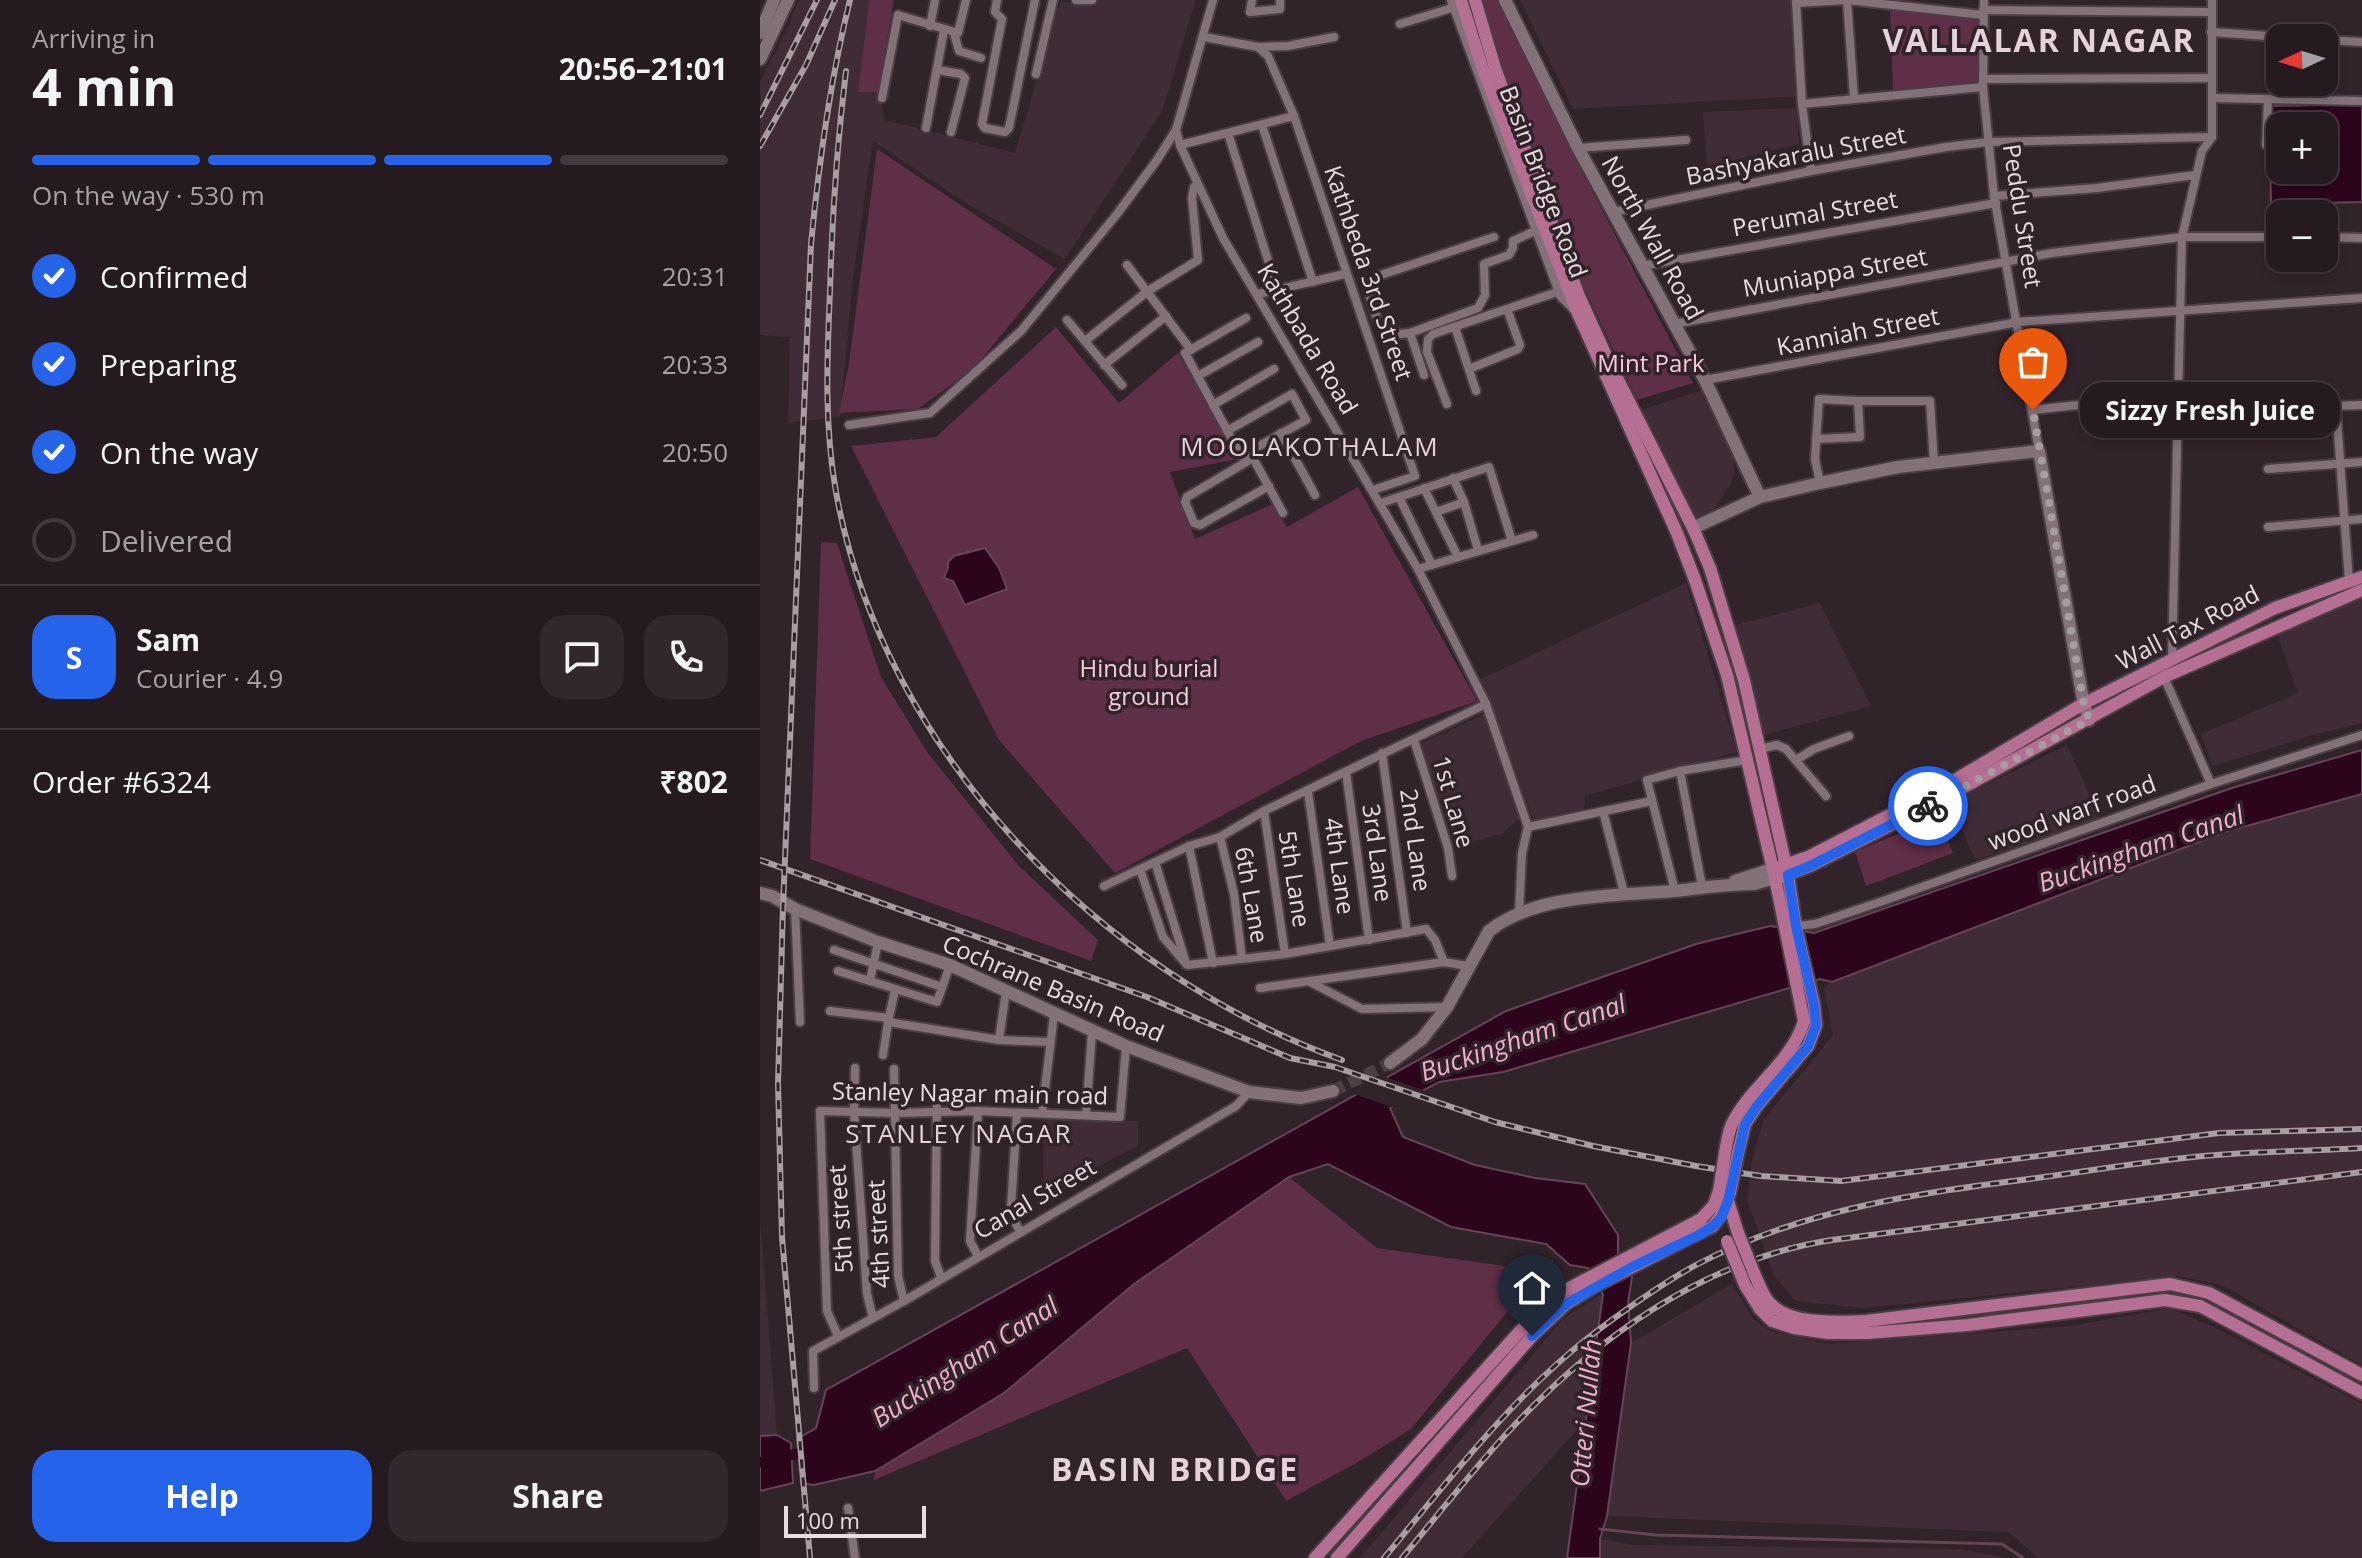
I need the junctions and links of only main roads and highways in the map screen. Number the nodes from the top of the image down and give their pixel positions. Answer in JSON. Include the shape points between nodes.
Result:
{"nodes":[{"id":1,"x":774,"y":0,"type":"edge"},
{"id":2,"x":788,"y":0,"type":"edge"},
{"id":3,"x":1475,"y":0,"type":"edge"},
{"id":4,"x":1505,"y":0,"type":"edge"},
{"id":5,"x":1456,"y":2,"type":"edge"},
{"id":6,"x":760,"y":33,"type":"edge"},
{"id":7,"x":760,"y":59,"type":"edge"},
{"id":8,"x":1564,"y":265,"type":"junction"},
{"id":9,"x":1576,"y":309,"type":"junction"},
{"id":10,"x":1760,"y":497,"type":"junction"},
{"id":11,"x":1693,"y":528,"type":"junction"},
{"id":12,"x":2362,"y":577,"type":"edge"},
{"id":13,"x":2362,"y":590,"type":"edge"},
{"id":14,"x":1744,"y":680,"type":"junction"},
{"id":15,"x":1729,"y":685,"type":"junction"},
{"id":16,"x":2083,"y":704,"type":"junction"},
{"id":17,"x":2089,"y":720,"type":"junction"},
{"id":18,"x":1780,"y":872,"type":"junction"},
{"id":19,"x":760,"y":893,"type":"edge"},
{"id":20,"x":1390,"y":1063,"type":"tunnel mouth"},
{"id":21,"x":1333,"y":1091,"type":"tunnel mouth"},
{"id":22,"x":1726,"y":1195,"type":"junction"},
{"id":23,"x":1713,"y":1226,"type":"junction"},
{"id":24,"x":1631,"y":1261,"type":"junction"},
{"id":25,"x":1592,"y":1281,"type":"junction"},
{"id":26,"x":1751,"y":1282,"type":"junction"},
{"id":27,"x":2362,"y":1375,"type":"edge"},
{"id":28,"x":2362,"y":1393,"type":"edge"},
{"id":29,"x":1315,"y":1558,"type":"edge"},
{"id":30,"x":1337,"y":1558,"type":"edge"}],
"edges":[{"from":1,"to":6,"type":"main road"},
{"from":2,"to":7,"type":"main road"},
{"from":3,"to":8,"type":"main road"},
{"from":4,"to":10,"type":"main road","name":"North Wall Road","via":[[1578,148],[1705,380]]},
{"from":5,"to":8,"type":"main road"},
{"from":5,"to":9,"type":"main road","name":"Basin Bridge Road","via":[[1560,291]]},
{"from":8,"to":9,"type":"main road"},
{"from":8,"to":11,"type":"main road","name":"Basin Bridge Road"},
{"from":9,"to":15,"type":"main road","name":"Basin Bridge Road","via":[[1677,533]]},
{"from":10,"to":11,"type":"main road"},
{"from":10,"to":16,"type":"main road","name":"Peddu Street","via":[[1898,467],[2039,451]]},
{"from":11,"to":14,"type":"main road","name":"Basin Bridge Road"},
{"from":12,"to":16,"type":"main road","name":"Wall Tax Road","via":[[2275,608]]},
{"from":13,"to":17,"type":"main road","name":"Wall Tax Road","via":[[2164,677]]},
{"from":14,"to":15,"type":"main road"},
{"from":14,"to":18,"type":"main road","name":"Basin Bridge Road"},
{"from":15,"to":18,"type":"main road","name":"Basin Bridge Road"},
{"from":16,"to":17,"type":"main road","name":"Peddu Street"},
{"from":16,"to":18,"type":"main road","name":"Wall Tax Road","via":[[1943,788]]},
{"from":17,"to":18,"type":"main road","name":"Wall Tax Road","via":[[1810,866]]},
{"from":18,"to":20,"type":"main road","via":[[1754,884],[1624,893],[1519,913],[1489,931],[1447,1007],[1422,1039]]},
{"from":18,"to":22,"type":"main road","bridge":true,"via":[[1809,1007],[1799,1040],[1731,1125]]},
{"from":19,"to":21,"type":"main road","name":"Cochrane Basin Road","via":[[878,942],[950,965],[1092,1032],[1249,1092],[1301,1098]]},
{"from":22,"to":23,"type":"main road","via":[[1721,1218]]},
{"from":22,"to":24,"type":"main road","via":[[1701,1219]]},
{"from":22,"to":26,"type":"main road","bridge":true},
{"from":23,"to":24,"type":"main road"},
{"from":23,"to":26,"type":"main road","bridge":true},
{"from":24,"to":25,"type":"main road"},
{"from":25,"to":29,"type":"main road","via":[[1558,1294],[1521,1330]]},
{"from":25,"to":30,"type":"main road","via":[[1532,1336]]},
{"from":26,"to":27,"type":"main road","via":[[1783,1313],[1827,1322],[2170,1284],[2209,1293]]},
{"from":26,"to":28,"type":"main road","via":[[1760,1309],[1772,1321],[1828,1333],[1968,1325],[2165,1300],[2200,1306]]}]}
